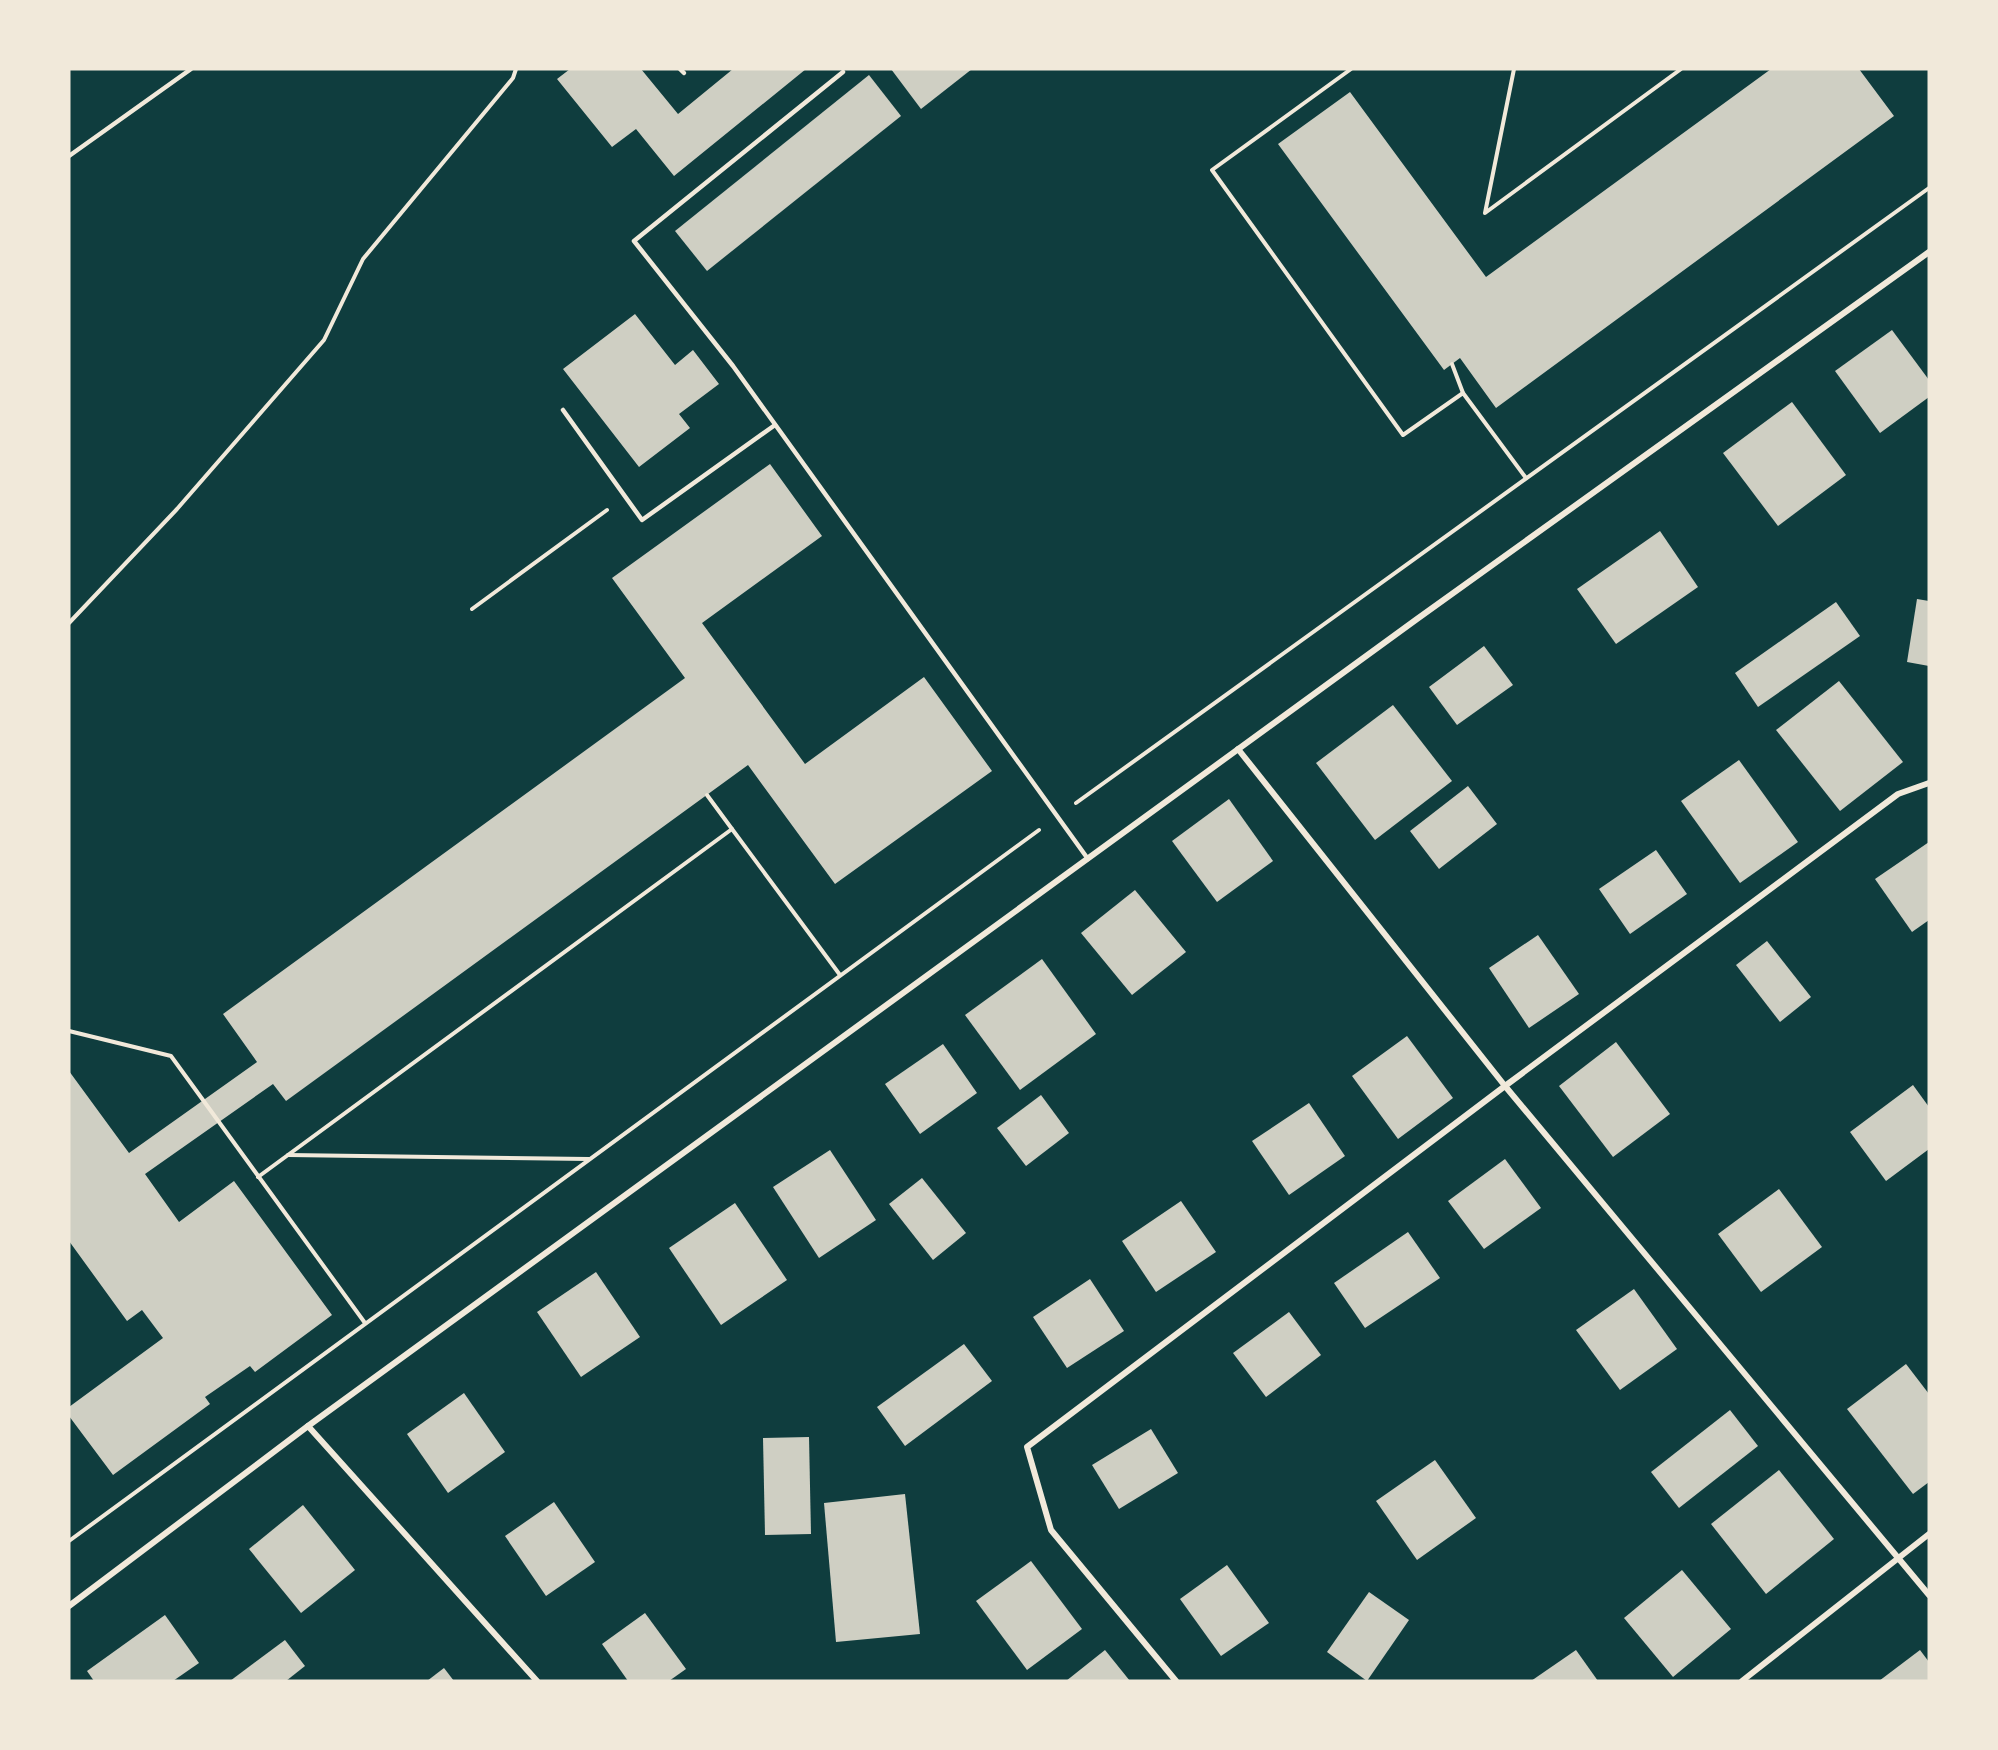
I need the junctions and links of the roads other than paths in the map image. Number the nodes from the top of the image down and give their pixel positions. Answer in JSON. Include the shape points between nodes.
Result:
{"nodes":[{"id":1,"x":191,"y":69,"type":"edge"},
{"id":2,"x":843,"y":72,"type":"dead end"},
{"id":3,"x":69,"y":156,"type":"edge"},
{"id":4,"x":1929,"y":252,"type":"edge"},
{"id":5,"x":563,"y":410,"type":"dead end"},
{"id":6,"x":775,"y":425,"type":"junction"},
{"id":7,"x":1238,"y":749,"type":"junction"},
{"id":8,"x":1929,"y":783,"type":"edge"},
{"id":9,"x":1088,"y":859,"type":"junction"},
{"id":10,"x":1505,"y":1086,"type":"junction"},
{"id":11,"x":308,"y":1426,"type":"junction"},
{"id":12,"x":1929,"y":1534,"type":"edge"},
{"id":13,"x":1898,"y":1559,"type":"junction"},
{"id":14,"x":1929,"y":1595,"type":"edge"},
{"id":15,"x":69,"y":1606,"type":"edge"},
{"id":16,"x":537,"y":1681,"type":"edge"},
{"id":17,"x":1176,"y":1681,"type":"edge"},
{"id":18,"x":1742,"y":1681,"type":"edge"}],
"edges":[{"from":1,"to":3,"type":"lane"},
{"from":2,"to":6,"type":"lane","via":[[634,242]]},
{"from":4,"to":7,"type":"street"},
{"from":5,"to":6,"type":"lane","via":[[642,520]]},
{"from":6,"to":9,"type":"lane"},
{"from":7,"to":9,"type":"street"},
{"from":7,"to":10,"type":"street"},
{"from":8,"to":10,"type":"street","via":[[1898,794]]},
{"from":9,"to":11,"type":"street"},
{"from":10,"to":13,"type":"street"},
{"from":10,"to":17,"type":"street","via":[[1027,1447],[1051,1530]]},
{"from":11,"to":15,"type":"street"},
{"from":11,"to":16,"type":"street"},
{"from":12,"to":13,"type":"street"},
{"from":13,"to":14,"type":"street"},
{"from":13,"to":18,"type":"street"}]}
